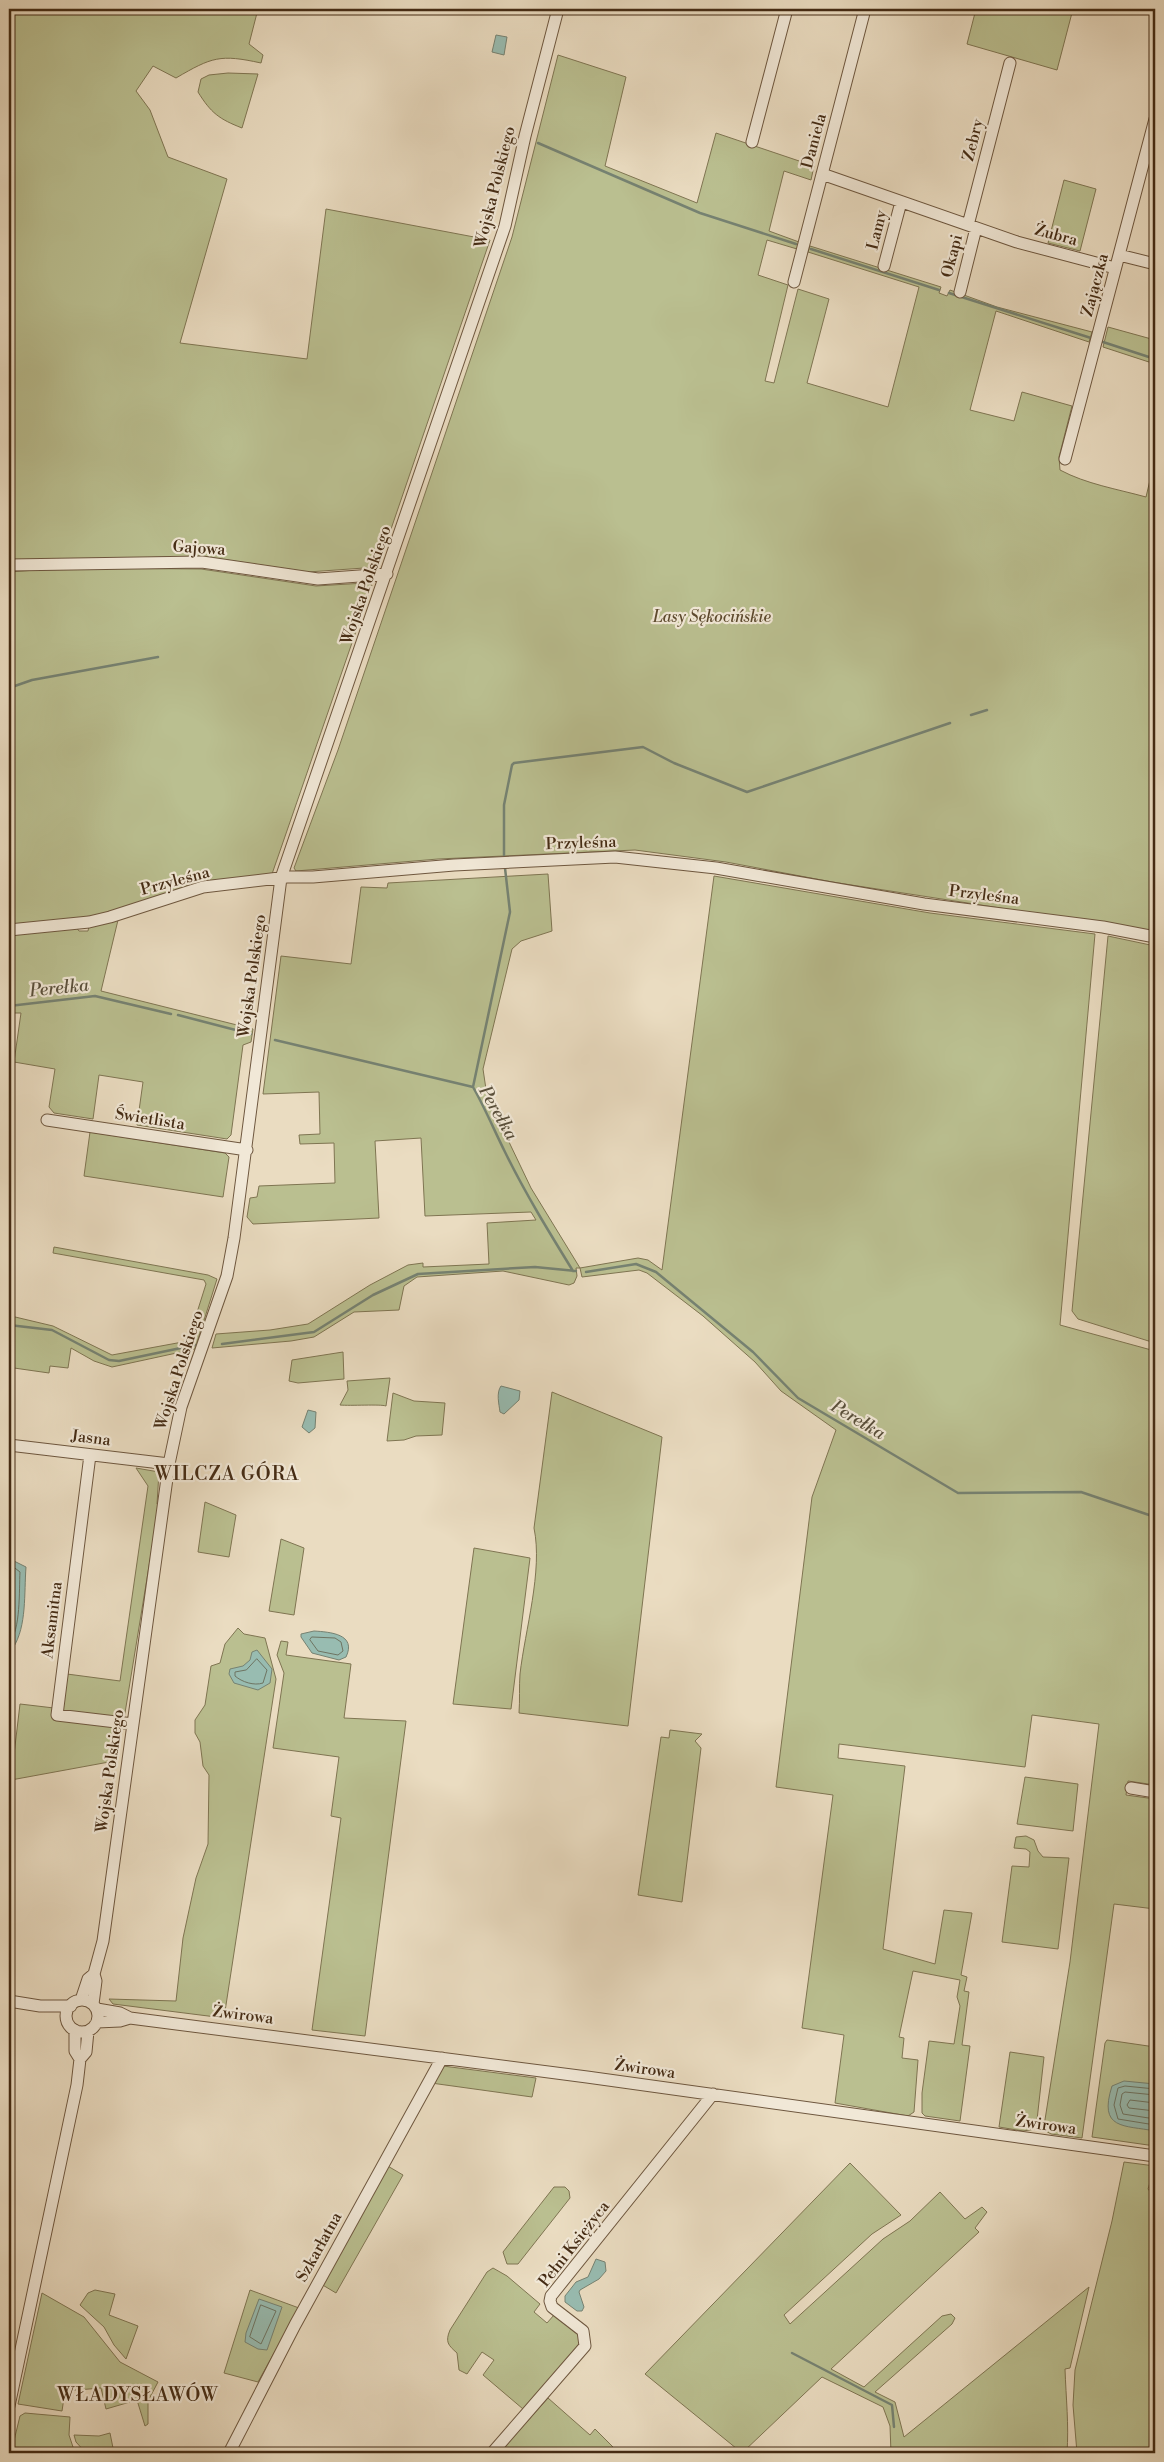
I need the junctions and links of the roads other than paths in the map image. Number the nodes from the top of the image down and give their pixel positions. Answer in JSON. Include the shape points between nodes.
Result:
{"nodes":[{"id":1,"x":558,"y":9,"type":"edge"},
{"id":2,"x":787,"y":9,"type":"edge"},
{"id":3,"x":865,"y":9,"type":"edge"},
{"id":4,"x":1010,"y":63,"type":"dead end"},
{"id":5,"x":1155,"y":119,"type":"edge"},
{"id":6,"x":752,"y":142,"type":"dead end"},
{"id":7,"x":1151,"y":151,"type":"edge"},
{"id":8,"x":822,"y":174,"type":"junction"},
{"id":9,"x":900,"y":202,"type":"junction"},
{"id":10,"x":972,"y":226,"type":"junction"},
{"id":11,"x":1119,"y":255,"type":"junction"},
{"id":12,"x":1155,"y":264,"type":"edge"},
{"id":13,"x":884,"y":266,"type":"dead end"},
{"id":14,"x":1115,"y":268,"type":"junction"},
{"id":15,"x":794,"y":282,"type":"dead end"},
{"id":16,"x":960,"y":292,"type":"dead end"},
{"id":17,"x":1065,"y":459,"type":"dead end"},
{"id":18,"x":9,"y":565,"type":"edge"},
{"id":19,"x":387,"y":574,"type":"junction"},
{"id":20,"x":281,"y":878,"type":"junction"},
{"id":21,"x":9,"y":930,"type":"edge"},
{"id":22,"x":1155,"y":937,"type":"edge"},
{"id":23,"x":47,"y":1120,"type":"dead end"},
{"id":24,"x":247,"y":1150,"type":"junction"},
{"id":25,"x":9,"y":1444,"type":"edge"},
{"id":26,"x":90,"y":1454,"type":"junction"},
{"id":27,"x":169,"y":1464,"type":"junction"},
{"id":28,"x":132,"y":1724,"type":"junction"},
{"id":29,"x":1131,"y":1788,"type":"dead end"},
{"id":30,"x":1155,"y":1792,"type":"edge"},
{"id":31,"x":9,"y":2001,"type":"edge"},
{"id":32,"x":82,"y":2007,"type":"junction"},
{"id":33,"x":130,"y":2018,"type":"junction"},
{"id":34,"x":97,"y":2022,"type":"junction"},
{"id":35,"x":75,"y":2030,"type":"junction"},
{"id":36,"x":88,"y":2031,"type":"junction"},
{"id":37,"x":442,"y":2058,"type":"junction"},
{"id":38,"x":80,"y":2059,"type":"junction"},
{"id":39,"x":713,"y":2094,"type":"junction"},
{"id":40,"x":1155,"y":2156,"type":"edge"},
{"id":41,"x":9,"y":2406,"type":"edge"},
{"id":42,"x":229,"y":2453,"type":"edge"},
{"id":43,"x":492,"y":2453,"type":"edge"}],
"edges":[{"from":1,"to":19,"type":"street","name":"Wojska Polskiego","via":[[505,226]]},
{"from":2,"to":6,"type":"street"},
{"from":3,"to":8,"type":"street","name":"Daniela"},
{"from":4,"to":10,"type":"street","name":"Zebry"},
{"from":5,"to":7,"type":"street","name":"Zajączka"},
{"from":7,"to":11,"type":"street","name":"Zajączka"},
{"from":8,"to":9,"type":"street"},
{"from":8,"to":15,"type":"street","name":"Daniela"},
{"from":9,"to":10,"type":"street"},
{"from":9,"to":13,"type":"street","name":"Lamy"},
{"from":10,"to":14,"type":"street","name":"Żubra","via":[[1017,242]]},
{"from":10,"to":16,"type":"street","name":"Okapi"},
{"from":11,"to":12,"type":"street"},
{"from":11,"to":14,"type":"street","name":"Zajączka"},
{"from":14,"to":17,"type":"street","name":"Zajączka"},
{"from":18,"to":19,"type":"street","name":"Gajowa","via":[[202,562],[318,579]]},
{"from":19,"to":20,"type":"street","name":"Wojska Polskiego"},
{"from":20,"to":21,"type":"street","name":"Przyleśna","via":[[195,888],[89,922]]},
{"from":20,"to":22,"type":"street","name":"Przyleśna","via":[[502,862],[634,858]]},
{"from":20,"to":24,"type":"street","name":"Wojska Polskiego"},
{"from":23,"to":24,"type":"street","name":"Świetlista"},
{"from":24,"to":27,"type":"street","name":"Wojska Polskiego","via":[[227,1276],[181,1407]]},
{"from":25,"to":26,"type":"street","name":"Jasna"},
{"from":26,"to":27,"type":"street","name":"Jasna"},
{"from":26,"to":28,"type":"street","name":"Aksamitna","via":[[57,1715]]},
{"from":27,"to":28,"type":"street","name":"Wojska Polskiego"},
{"from":28,"to":32,"type":"street","name":"Wojska Polskiego","via":[[102,1941],[94,1974],[96,1981]]},
{"from":29,"to":30,"type":"street"},
{"from":31,"to":32,"type":"street","name":"Żwirowa"},
{"from":32,"to":33,"type":"street","name":"Żwirowa","via":[[120,2013]]},
{"from":32,"to":34,"type":"street","name":"Wojska Polskiego"},
{"from":32,"to":35,"type":"street","via":[[70,2026]]},
{"from":33,"to":34,"type":"street","name":"Żwirowa"},
{"from":33,"to":37,"type":"street","name":"Żwirowa"},
{"from":34,"to":36,"type":"street"},
{"from":35,"to":36,"type":"street"},
{"from":35,"to":38,"type":"street","via":[[75,2051]]},
{"from":36,"to":38,"type":"street","via":[[86,2052]]},
{"from":37,"to":39,"type":"street","name":"Żwirowa"},
{"from":37,"to":42,"type":"street","name":"Szkarłatna","via":[[295,2325]]},
{"from":38,"to":41,"type":"street"},
{"from":39,"to":40,"type":"street","name":"Żwirowa"},
{"from":39,"to":43,"type":"street","name":"Pełni Księżyca","via":[[551,2296],[552,2307],[583,2331],[585,2346]]}]}
